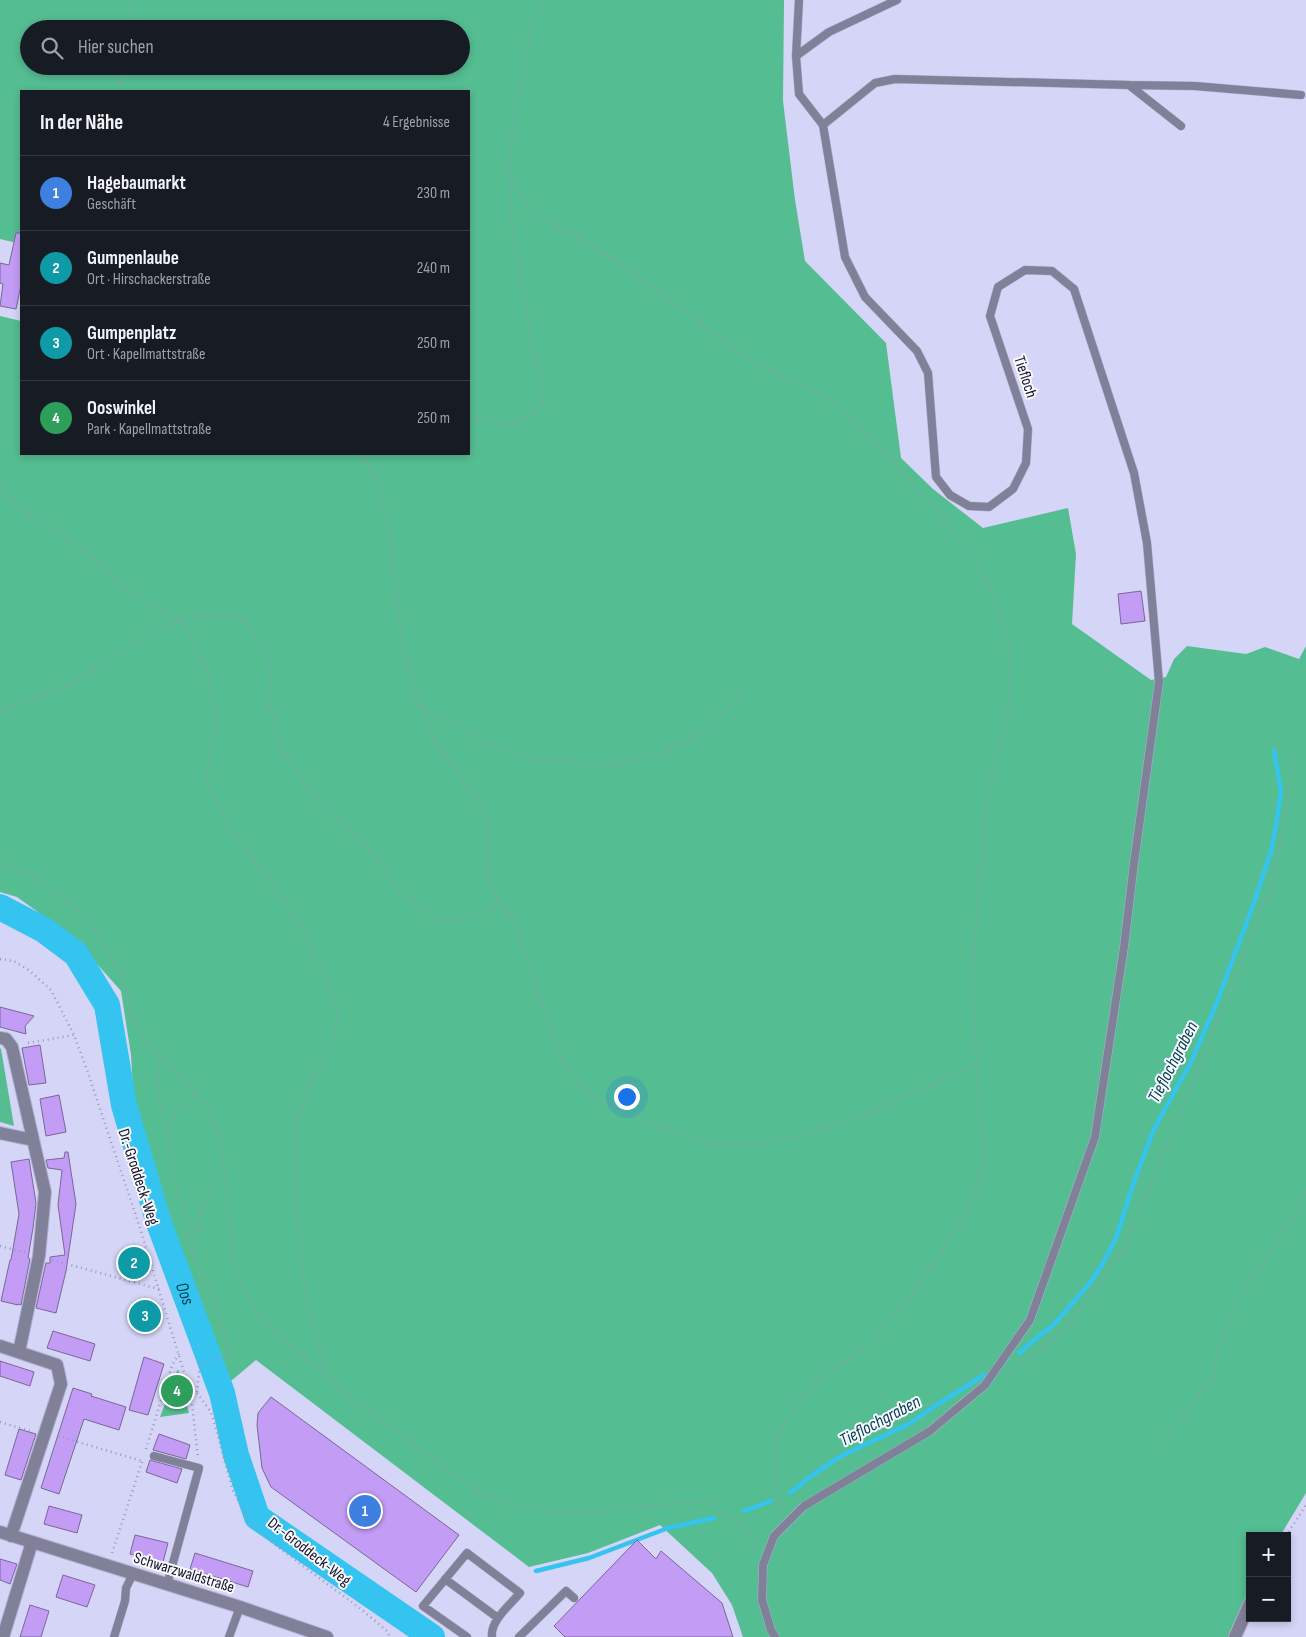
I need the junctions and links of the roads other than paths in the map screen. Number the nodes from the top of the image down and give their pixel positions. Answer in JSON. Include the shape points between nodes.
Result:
{"nodes":[{"id":1,"x":799,"y":0,"type":"edge"},
{"id":2,"x":897,"y":0,"type":"edge"},
{"id":3,"x":796,"y":56,"type":"junction"},
{"id":4,"x":1129,"y":85,"type":"junction"},
{"id":5,"x":1301,"y":95,"type":"dead end"},
{"id":6,"x":824,"y":125,"type":"junction"},
{"id":7,"x":1181,"y":126,"type":"dead end"},
{"id":8,"x":0,"y":1038,"type":"edge"},
{"id":9,"x":0,"y":1133,"type":"edge"},
{"id":10,"x":33,"y":1140,"type":"junction"},
{"id":11,"x":0,"y":1346,"type":"edge"},
{"id":12,"x":19,"y":1352,"type":"junction"},
{"id":13,"x":154,"y":1456,"type":"dead end"},
{"id":14,"x":6,"y":1534,"type":"edge"},
{"id":15,"x":32,"y":1542,"type":"junction"},
{"id":16,"x":132,"y":1574,"type":"junction"},
{"id":17,"x":445,"y":1579,"type":"junction"},
{"id":18,"x":167,"y":1585,"type":"junction"},
{"id":19,"x":574,"y":1598,"type":"dead end"},
{"id":20,"x":240,"y":1608,"type":"junction"},
{"id":21,"x":1246,"y":1612,"type":"edge"},
{"id":22,"x":498,"y":1618,"type":"junction"},
{"id":23,"x":3,"y":1637,"type":"edge"},
{"id":24,"x":114,"y":1637,"type":"edge"},
{"id":25,"x":229,"y":1637,"type":"edge"},
{"id":26,"x":327,"y":1637,"type":"edge"},
{"id":27,"x":467,"y":1637,"type":"edge"},
{"id":28,"x":492,"y":1637,"type":"edge"},
{"id":29,"x":519,"y":1637,"type":"edge"},
{"id":30,"x":775,"y":1637,"type":"edge"},
{"id":31,"x":1235,"y":1637,"type":"edge"}],
"edges":[{"from":1,"to":3,"type":"lane","name":"Tiefloch"},
{"from":2,"to":3,"type":"lane","via":[[829,32]]},
{"from":3,"to":6,"type":"lane","name":"Tiefloch","via":[[799,94]]},
{"from":4,"to":5,"type":"lane","via":[[1195,86]]},
{"from":4,"to":6,"type":"lane","via":[[895,79],[875,83]]},
{"from":4,"to":7,"type":"lane"},
{"from":6,"to":30,"type":"lane","name":"Tiefloch","via":[[845,257],[865,296],[917,351],[928,373],[936,477],[950,495],[969,506],[990,508],[1013,489],[1026,463],[1028,429],[990,316],[998,287],[1025,270],[1052,271],[1074,289],[1134,473],[1147,543],[1159,682],[1096,1137],[1030,1320],[985,1385],[930,1431],[804,1506],[774,1536],[763,1565],[762,1600]]},
{"from":8,"to":10,"type":"street","via":[[6,1039],[12,1047]]},
{"from":9,"to":10,"type":"street"},
{"from":10,"to":12,"type":"street","via":[[45,1192],[39,1256]]},
{"from":11,"to":12,"type":"street"},
{"from":12,"to":14,"type":"street","via":[[57,1365],[61,1384],[45,1435]]},
{"from":13,"to":18,"type":"lane","via":[[200,1468]]},
{"from":14,"to":15,"type":"street","name":"Schwarzwaldstraße"},
{"from":15,"to":16,"type":"street","name":"Schwarzwaldstraße"},
{"from":15,"to":23,"type":"street"},
{"from":16,"to":18,"type":"street","name":"Schwarzwaldstraße"},
{"from":16,"to":24,"type":"lane"},
{"from":17,"to":22,"type":"lane"},
{"from":17,"to":22,"type":"lane","via":[[467,1553],[520,1593]]},
{"from":17,"to":27,"type":"lane","via":[[423,1606]]},
{"from":18,"to":20,"type":"street","name":"Schwarzwaldstraße"},
{"from":19,"to":29,"type":"lane","via":[[566,1591]]},
{"from":20,"to":25,"type":"lane"},
{"from":20,"to":26,"type":"street","name":"Schwarzwaldstraße"},
{"from":21,"to":31,"type":"street"},
{"from":22,"to":28,"type":"lane"}]}
